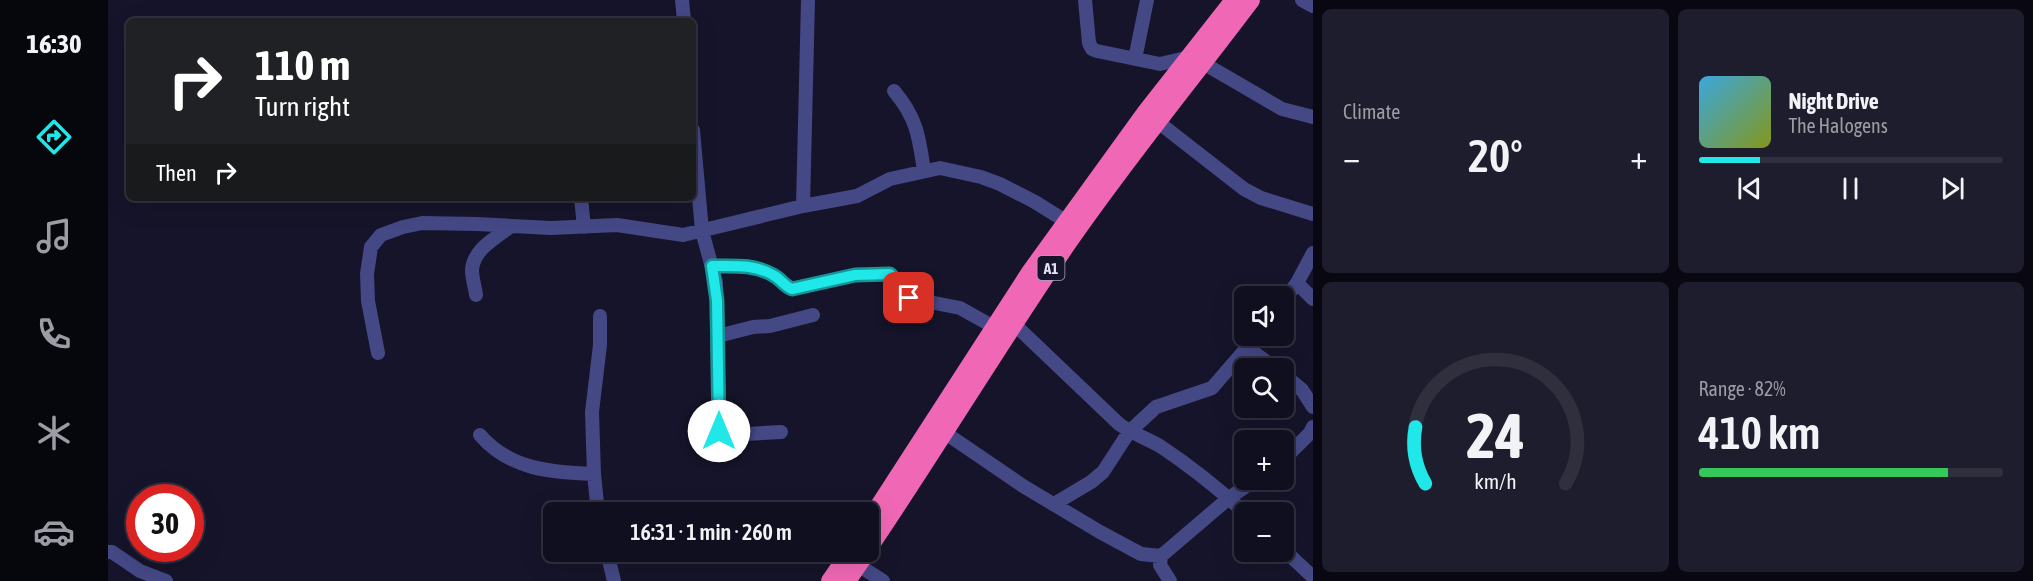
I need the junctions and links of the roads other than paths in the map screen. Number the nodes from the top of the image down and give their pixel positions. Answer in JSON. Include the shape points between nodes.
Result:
{"nodes":[{"id":1,"x":682,"y":0,"type":"edge"},
{"id":2,"x":808,"y":0,"type":"edge"},
{"id":3,"x":1085,"y":0,"type":"edge"},
{"id":4,"x":1147,"y":0,"type":"edge"},
{"id":5,"x":1234,"y":0,"type":"edge"},
{"id":6,"x":1251,"y":0,"type":"edge"},
{"id":7,"x":1302,"y":0,"type":"edge"},
{"id":8,"x":1313,"y":6,"type":"edge"},
{"id":9,"x":684,"y":18,"type":"edge"},
{"id":10,"x":1135,"y":59,"type":"junction"},
{"id":11,"x":1196,"y":60,"type":"junction"},
{"id":12,"x":1160,"y":64,"type":"junction"},
{"id":13,"x":1173,"y":78,"type":"junction"},
{"id":14,"x":894,"y":91,"type":"dead end"},
{"id":15,"x":1313,"y":117,"type":"edge"},
{"id":16,"x":1158,"y":122,"type":"junction"},
{"id":17,"x":696,"y":164,"type":"edge"},
{"id":18,"x":924,"y":171,"type":"junction"},
{"id":19,"x":581,"y":201,"type":"edge"},
{"id":20,"x":803,"y":206,"type":"junction"},
{"id":21,"x":1313,"y":214,"type":"edge"},
{"id":22,"x":1066,"y":222,"type":"junction"},
{"id":23,"x":510,"y":227,"type":"junction"},
{"id":24,"x":584,"y":227,"type":"junction"},
{"id":25,"x":702,"y":231,"type":"junction"},
{"id":26,"x":1313,"y":253,"type":"edge"},
{"id":27,"x":712,"y":266,"type":"junction"},
{"id":28,"x":1297,"y":283,"type":"junction"},
{"id":29,"x":1294,"y":287,"type":"edge"},
{"id":30,"x":476,"y":295,"type":"dead end"},
{"id":31,"x":1313,"y":299,"type":"edge"},
{"id":32,"x":813,"y":315,"type":"dead end"},
{"id":33,"x":600,"y":316,"type":"dead end"},
{"id":34,"x":1012,"y":323,"type":"junction"},
{"id":35,"x":994,"y":327,"type":"junction"},
{"id":36,"x":718,"y":336,"type":"junction"},
{"id":37,"x":1248,"y":348,"type":"joint"},
{"id":38,"x":378,"y":353,"type":"dead end"},
{"id":39,"x":1261,"y":358,"type":"edge"},
{"id":40,"x":1294,"y":383,"type":"edge"},
{"id":41,"x":1313,"y":407,"type":"edge"},
{"id":42,"x":938,"y":428,"type":"junction"},
{"id":43,"x":1312,"y":431,"type":"edge"},
{"id":44,"x":781,"y":432,"type":"dead end"},
{"id":45,"x":1129,"y":432,"type":"junction"},
{"id":46,"x":480,"y":435,"type":"dead end"},
{"id":47,"x":1294,"y":449,"type":"edge"},
{"id":48,"x":594,"y":474,"type":"junction"},
{"id":49,"x":1241,"y":490,"type":"edge"},
{"id":50,"x":1229,"y":498,"type":"junction"},
{"id":51,"x":597,"y":502,"type":"edge"},
{"id":52,"x":1234,"y":503,"type":"edge"},
{"id":53,"x":1054,"y":504,"type":"junction"},
{"id":54,"x":879,"y":508,"type":"edge"},
{"id":55,"x":879,"y":525,"type":"edge"},
{"id":56,"x":109,"y":549,"type":"edge"},
{"id":57,"x":1161,"y":556,"type":"junction"},
{"id":58,"x":1294,"y":559,"type":"edge"},
{"id":59,"x":609,"y":562,"type":"edge"},
{"id":60,"x":853,"y":562,"type":"edge"},
{"id":61,"x":857,"y":562,"type":"edge"},
{"id":62,"x":867,"y":562,"type":"edge"},
{"id":63,"x":1313,"y":577,"type":"edge"},
{"id":64,"x":1165,"y":579,"type":"edge"},
{"id":65,"x":166,"y":581,"type":"edge"},
{"id":66,"x":614,"y":581,"type":"edge"},
{"id":67,"x":830,"y":581,"type":"edge"},
{"id":68,"x":847,"y":581,"type":"edge"},
{"id":69,"x":883,"y":581,"type":"edge"}],
"edges":[{"from":1,"to":9,"type":"street"},
{"from":2,"to":20,"type":"street"},
{"from":3,"to":10,"type":"street","via":[[1092,49]]},
{"from":4,"to":10,"type":"street"},
{"from":5,"to":11,"type":"highway","number":"A1"},
{"from":6,"to":11,"type":"highway","number":"A1"},
{"from":7,"to":8,"type":"street"},
{"from":10,"to":12,"type":"street"},
{"from":11,"to":12,"type":"street"},
{"from":11,"to":13,"type":"highway","number":"A1"},
{"from":11,"to":15,"type":"street","via":[[1282,109]]},
{"from":11,"to":16,"type":"highway","number":"A1"},
{"from":12,"to":13,"type":"street"},
{"from":13,"to":22,"type":"highway","number":"A1"},
{"from":14,"to":18,"type":"street","via":[[908,107],[918,132]]},
{"from":16,"to":21,"type":"street","via":[[1244,189]]},
{"from":16,"to":34,"type":"highway","number":"A1"},
{"from":17,"to":25,"type":"street"},
{"from":18,"to":20,"type":"street","via":[[890,179],[857,196]]},
{"from":18,"to":22,"type":"street","via":[[940,168],[981,177],[1035,202]]},
{"from":19,"to":24,"type":"street"},
{"from":20,"to":25,"type":"street"},
{"from":22,"to":35,"type":"highway","number":"A1"},
{"from":23,"to":24,"type":"street"},
{"from":23,"to":30,"type":"street","via":[[482,248],[475,259],[472,269]]},
{"from":23,"to":38,"type":"street","via":[[423,223],[381,235],[371,248],[367,274]]},
{"from":24,"to":25,"type":"street","via":[[617,225],[683,235]]},
{"from":25,"to":27,"type":"street"},
{"from":26,"to":28,"type":"street"},
{"from":27,"to":35,"type":"street","via":[[758,268],[792,289],[855,275],[890,274],[909,298],[960,308]]},
{"from":27,"to":36,"type":"street"},
{"from":28,"to":29,"type":"street"},
{"from":28,"to":31,"type":"street"},
{"from":32,"to":36,"type":"street"},
{"from":33,"to":48,"type":"street","via":[[592,411]]},
{"from":34,"to":42,"type":"highway","number":"A1"},
{"from":34,"to":45,"type":"street"},
{"from":35,"to":42,"type":"highway","number":"A1"},
{"from":36,"to":44,"type":"street","via":[[719,431],[729,435]]},
{"from":37,"to":39,"type":"street"},
{"from":37,"to":45,"type":"street","via":[[1212,388],[1156,407]]},
{"from":40,"to":41,"type":"street"},
{"from":42,"to":53,"type":"street"},
{"from":42,"to":54,"type":"highway","number":"A1"},
{"from":42,"to":55,"type":"highway","number":"A1"},
{"from":43,"to":47,"type":"street"},
{"from":45,"to":50,"type":"street","via":[[1158,445]]},
{"from":45,"to":53,"type":"street","via":[[1103,472]]},
{"from":46,"to":48,"type":"street","via":[[489,446],[521,465],[551,472]]},
{"from":48,"to":51,"type":"street"},
{"from":49,"to":50,"type":"street"},
{"from":50,"to":52,"type":"street"},
{"from":50,"to":57,"type":"street"},
{"from":53,"to":57,"type":"street","via":[[1141,554]]},
{"from":56,"to":65,"type":"street","via":[[140,571]]},
{"from":57,"to":64,"type":"street"},
{"from":58,"to":63,"type":"street"},
{"from":59,"to":66,"type":"street"},
{"from":60,"to":67,"type":"highway","number":"A1"},
{"from":61,"to":68,"type":"highway","number":"A1"},
{"from":62,"to":69,"type":"street"}]}
